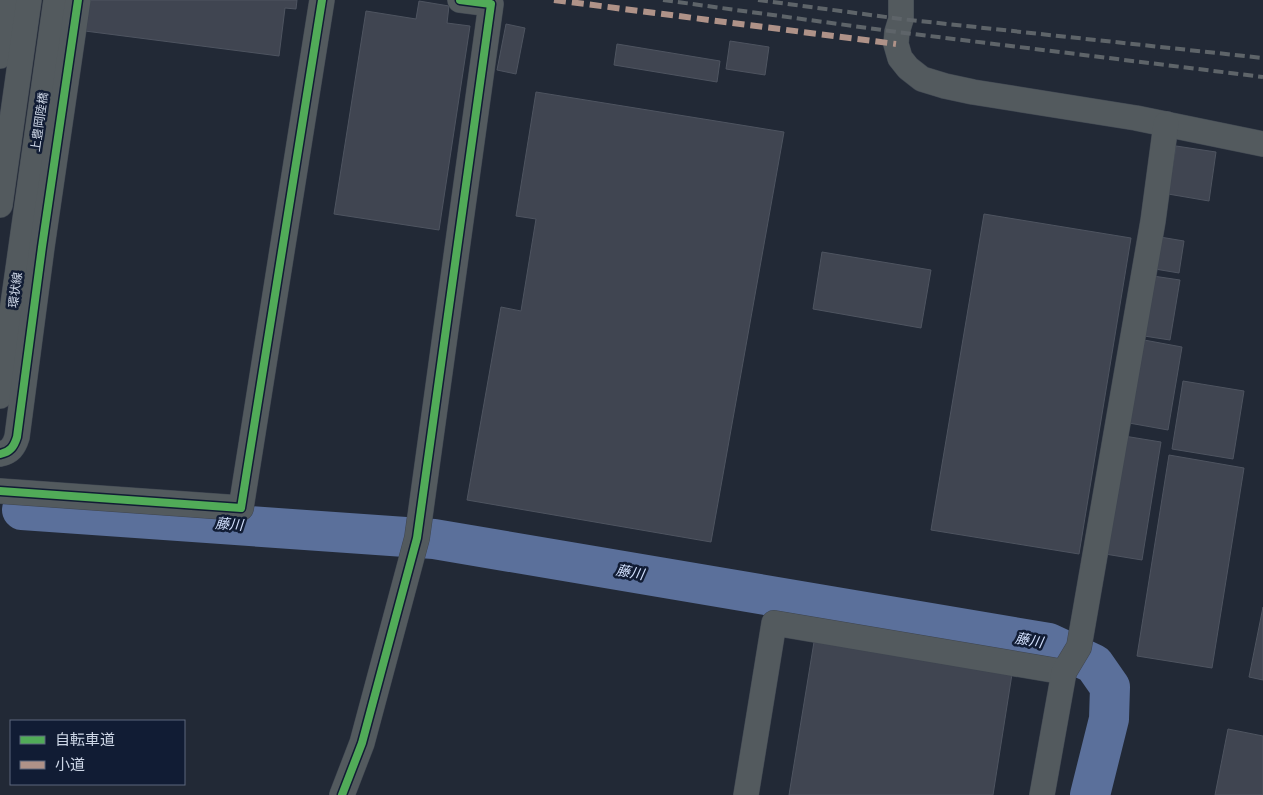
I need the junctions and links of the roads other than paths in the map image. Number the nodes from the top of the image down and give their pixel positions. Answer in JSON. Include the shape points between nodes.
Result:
{"nodes":[{"id":1,"x":8,"y":0,"type":"edge"},
{"id":2,"x":28,"y":0,"type":"edge"},
{"id":3,"x":56,"y":0,"type":"edge"},
{"id":4,"x":78,"y":0,"type":"edge"},
{"id":5,"x":322,"y":0,"type":"edge"},
{"id":6,"x":460,"y":0,"type":"edge"},
{"id":7,"x":901,"y":0,"type":"edge"},
{"id":8,"x":0,"y":56,"type":"edge"},
{"id":9,"x":1166,"y":124,"type":"junction"},
{"id":10,"x":1263,"y":144,"type":"edge"},
{"id":11,"x":0,"y":205,"type":"edge"},
{"id":12,"x":32,"y":245,"type":"junction"},
{"id":13,"x":0,"y":396,"type":"edge"},
{"id":14,"x":0,"y":454,"type":"edge"},
{"id":15,"x":0,"y":491,"type":"edge"},
{"id":16,"x":1064,"y":672,"type":"junction"},
{"id":17,"x":342,"y":795,"type":"edge"},
{"id":18,"x":746,"y":795,"type":"edge"},
{"id":19,"x":1042,"y":795,"type":"edge"}],
"edges":[{"from":1,"to":8,"type":"street"},
{"from":2,"to":11,"type":"street"},
{"from":3,"to":12,"type":"street","name":"上豊岡陸橋"},
{"from":4,"to":12,"type":"street"},
{"from":5,"to":15,"type":"street","via":[[241,508]]},
{"from":6,"to":17,"type":"street","via":[[491,4],[417,538],[362,743]]},
{"from":7,"to":9,"type":"street","via":[[896,44],[900,58],[922,79],[973,92]]},
{"from":9,"to":10,"type":"street"},
{"from":9,"to":16,"type":"street","via":[[1153,221],[1080,647]]},
{"from":12,"to":13,"type":"street","name":"環状線"},
{"from":12,"to":14,"type":"street","via":[[17,437],[14,446]]},
{"from":16,"to":18,"type":"street","via":[[774,623]]},
{"from":16,"to":19,"type":"street"}]}
